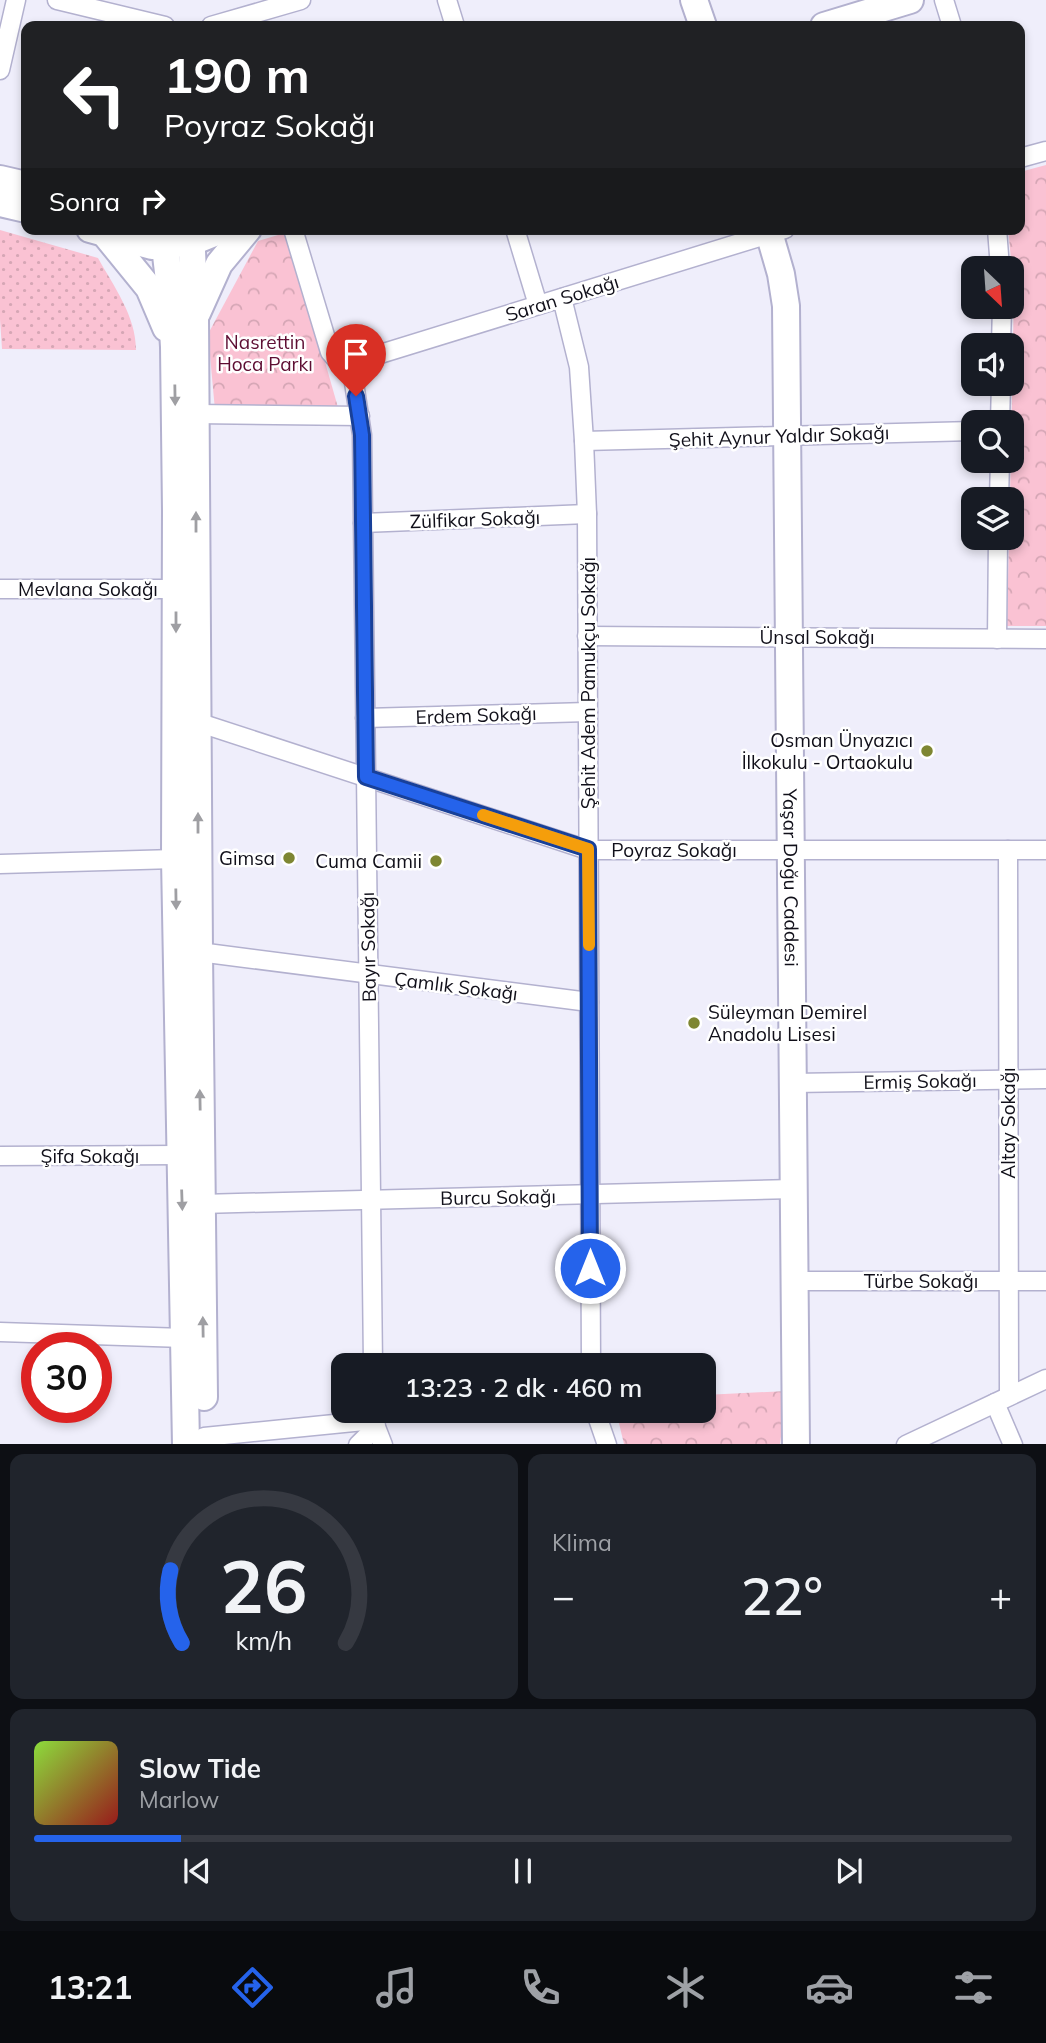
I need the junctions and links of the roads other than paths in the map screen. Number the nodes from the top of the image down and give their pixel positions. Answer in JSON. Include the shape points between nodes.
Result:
{"nodes":[{"id":1,"x":16,"y":0,"type":"edge"},
{"id":2,"x":58,"y":0,"type":"edge"},
{"id":3,"x":301,"y":0,"type":"edge"},
{"id":4,"x":447,"y":0,"type":"edge"},
{"id":5,"x":694,"y":0,"type":"edge"},
{"id":6,"x":910,"y":0,"type":"edge"},
{"id":7,"x":944,"y":0,"type":"edge"},
{"id":8,"x":264,"y":6,"type":"edge"},
{"id":9,"x":144,"y":21,"type":"edge"},
{"id":10,"x":237,"y":21,"type":"edge"},
{"id":11,"x":453,"y":21,"type":"edge"},
{"id":12,"x":701,"y":21,"type":"edge"},
{"id":13,"x":841,"y":21,"type":"edge"},
{"id":14,"x":950,"y":21,"type":"edge"},
{"id":15,"x":0,"y":70,"type":"edge"},
{"id":16,"x":1046,"y":151,"type":"edge"},
{"id":17,"x":1025,"y":157,"type":"edge"},
{"id":18,"x":0,"y":179,"type":"edge"},
{"id":19,"x":21,"y":184,"type":"edge"},
{"id":20,"x":0,"y":203,"type":"edge"},
{"id":21,"x":21,"y":208,"type":"edge"},
{"id":22,"x":101,"y":235,"type":"edge"},
{"id":23,"x":110,"y":235,"type":"edge"},
{"id":24,"x":191,"y":235,"type":"edge"},
{"id":25,"x":243,"y":235,"type":"edge"},
{"id":26,"x":295,"y":235,"type":"edge"},
{"id":27,"x":517,"y":235,"type":"edge"},
{"id":28,"x":761,"y":235,"type":"edge"},
{"id":29,"x":775,"y":235,"type":"edge"},
{"id":30,"x":997,"y":235,"type":"edge"},
{"id":31,"x":163,"y":238,"type":"edge"},
{"id":32,"x":999,"y":256,"type":"edge"},
{"id":33,"x":562,"y":298,"type":"junction"},
{"id":34,"x":538,"y":305,"type":"junction"},
{"id":35,"x":195,"y":318,"type":"junction"},
{"id":36,"x":174,"y":347,"type":"junction"},
{"id":37,"x":345,"y":362,"type":"junction"},
{"id":38,"x":195,"y":414,"type":"junction"},
{"id":39,"x":360,"y":416,"type":"junction"},
{"id":40,"x":961,"y":430,"type":"edge"},
{"id":41,"x":788,"y":437,"type":"junction"},
{"id":42,"x":584,"y":441,"type":"junction"},
{"id":43,"x":587,"y":514,"type":"junction"},
{"id":44,"x":363,"y":523,"type":"junction"},
{"id":45,"x":998,"y":550,"type":"edge"},
{"id":46,"x":0,"y":589,"type":"edge"},
{"id":47,"x":176,"y":589,"type":"junction"},
{"id":48,"x":587,"y":636,"type":"junction"},
{"id":49,"x":790,"y":637,"type":"junction"},
{"id":50,"x":996,"y":639,"type":"junction"},
{"id":51,"x":1046,"y":639,"type":"edge"},
{"id":52,"x":588,"y":712,"type":"junction"},
{"id":53,"x":365,"y":718,"type":"junction"},
{"id":54,"x":197,"y":722,"type":"junction"},
{"id":55,"x":366,"y":777,"type":"junction"},
{"id":56,"x":588,"y":849,"type":"junction"},
{"id":57,"x":792,"y":850,"type":"junction"},
{"id":58,"x":1008,"y":850,"type":"junction"},
{"id":59,"x":1046,"y":850,"type":"edge"},
{"id":60,"x":175,"y":859,"type":"junction"},
{"id":61,"x":0,"y":864,"type":"edge"},
{"id":62,"x":199,"y":952,"type":"junction"},
{"id":63,"x":368,"y":975,"type":"junction"},
{"id":64,"x":589,"y":1002,"type":"junction"},
{"id":65,"x":1008,"y":1079,"type":"junction"},
{"id":66,"x":1046,"y":1079,"type":"edge"},
{"id":67,"x":793,"y":1083,"type":"junction"},
{"id":68,"x":180,"y":1155,"type":"junction"},
{"id":69,"x":0,"y":1156,"type":"edge"},
{"id":70,"x":794,"y":1189,"type":"junction"},
{"id":71,"x":590,"y":1195,"type":"junction"},
{"id":72,"x":371,"y":1199,"type":"junction"},
{"id":73,"x":201,"y":1204,"type":"junction"},
{"id":74,"x":795,"y":1281,"type":"junction"},
{"id":75,"x":1009,"y":1281,"type":"junction"},
{"id":76,"x":1046,"y":1281,"type":"edge"},
{"id":77,"x":0,"y":1332,"type":"edge"},
{"id":78,"x":184,"y":1338,"type":"junction"},
{"id":79,"x":373,"y":1353,"type":"edge"},
{"id":80,"x":591,"y":1353,"type":"edge"},
{"id":81,"x":1046,"y":1379,"type":"edge"},
{"id":82,"x":1002,"y":1399,"type":"junction"},
{"id":83,"x":344,"y":1423,"type":"edge"},
{"id":84,"x":372,"y":1423,"type":"edge"},
{"id":85,"x":376,"y":1423,"type":"edge"},
{"id":86,"x":600,"y":1423,"type":"edge"},
{"id":87,"x":198,"y":1442,"type":"edge"},
{"id":88,"x":358,"y":1444,"type":"edge"},
{"id":89,"x":383,"y":1444,"type":"edge"},
{"id":90,"x":607,"y":1444,"type":"edge"},
{"id":91,"x":796,"y":1444,"type":"edge"},
{"id":92,"x":906,"y":1444,"type":"edge"},
{"id":93,"x":1013,"y":1444,"type":"edge"}],
"edges":[{"from":1,"to":15,"type":"street"},
{"from":2,"to":9,"type":"street"},
{"from":3,"to":8,"type":"street"},
{"from":4,"to":11,"type":"street"},
{"from":5,"to":12,"type":"main road"},
{"from":6,"to":13,"type":"main road"},
{"from":7,"to":14,"type":"street"},
{"from":8,"to":10,"type":"street"},
{"from":16,"to":17,"type":"street"},
{"from":18,"to":19,"type":"main road"},
{"from":20,"to":21,"type":"main road"},
{"from":22,"to":36,"type":"main road","via":[[149,288]]},
{"from":23,"to":31,"type":"main road","via":[[152,246]]},
{"from":24,"to":31,"type":"main road"},
{"from":24,"to":35,"type":"main road"},
{"from":25,"to":35,"type":"main road","via":[[219,264]]},
{"from":26,"to":37,"type":"street","name":"Bayır Sokağı","via":[[330,352]]},
{"from":27,"to":34,"type":"street"},
{"from":28,"to":33,"type":"street","name":"Saran Sokağı"},
{"from":29,"to":41,"type":"main road","name":"Yaşar Doğu Caddesi","via":[[785,290]]},
{"from":30,"to":32,"type":"street"},
{"from":31,"to":36,"type":"main road"},
{"from":33,"to":34,"type":"street","name":"Saran Sokağı"},
{"from":33,"to":42,"type":"street","name":"Şehit Adem Pamukçu Sokağı","via":[[579,367]]},
{"from":34,"to":37,"type":"street","name":"Saran Sokağı"},
{"from":35,"to":38,"type":"main road"},
{"from":36,"to":47,"type":"main road","one_way":true},
{"from":37,"to":39,"type":"street","name":"Bayır Sokağı"},
{"from":38,"to":39,"type":"street"},
{"from":54,"to":38,"type":"main road","one_way":true},
{"from":39,"to":44,"type":"street","name":"Bayır Sokağı"},
{"from":40,"to":41,"type":"street","name":"Şehit Aynur Yaldır Sokağı"},
{"from":41,"to":42,"type":"street","name":"Şehit Aynur Yaldır Sokağı"},
{"from":41,"to":49,"type":"main road","name":"Yaşar Doğu Caddesi"},
{"from":42,"to":43,"type":"street","name":"Şehit Adem Pamukçu Sokağı"},
{"from":43,"to":44,"type":"street","name":"Zülfikar Sokağı"},
{"from":43,"to":48,"type":"street","name":"Şehit Adem Pamukçu Sokağı"},
{"from":44,"to":53,"type":"street","name":"Bayır Sokağı"},
{"from":45,"to":50,"type":"street"},
{"from":46,"to":47,"type":"street","name":"Mevlana Sokağı"},
{"from":47,"to":60,"type":"main road","one_way":true},
{"from":48,"to":49,"type":"street","name":"Ünsal Sokağı"},
{"from":48,"to":52,"type":"street","name":"Şehit Adem Pamukçu Sokağı"},
{"from":49,"to":50,"type":"street","name":"Ünsal Sokağı"},
{"from":49,"to":57,"type":"main road","name":"Yaşar Doğu Caddesi"},
{"from":50,"to":51,"type":"street","name":"Ünsal Sokağı"},
{"from":52,"to":53,"type":"street","name":"Erdem Sokağı"},
{"from":52,"to":56,"type":"street","name":"Şehit Adem Pamukçu Sokağı"},
{"from":53,"to":55,"type":"street","name":"Bayır Sokağı"},
{"from":54,"to":55,"type":"street","name":"Poyraz Sokağı"},
{"from":62,"to":54,"type":"main road","one_way":true},
{"from":55,"to":56,"type":"street","name":"Poyraz Sokağı"},
{"from":55,"to":63,"type":"street","name":"Bayır Sokağı"},
{"from":56,"to":57,"type":"street","name":"Poyraz Sokağı"},
{"from":56,"to":64,"type":"street","name":"Şehit Adem Pamukçu Sokağı"},
{"from":57,"to":58,"type":"street","name":"Poyraz Sokağı"},
{"from":57,"to":67,"type":"main road","name":"Yaşar Doğu Caddesi"},
{"from":58,"to":59,"type":"street","name":"Poyraz Sokağı"},
{"from":58,"to":65,"type":"street","name":"Altay Sokağı"},
{"from":60,"to":61,"type":"street"},
{"from":60,"to":68,"type":"main road","one_way":true},
{"from":62,"to":63,"type":"street","name":"Çamlık Sokağı"},
{"from":73,"to":62,"type":"main road","one_way":true},
{"from":63,"to":64,"type":"street","name":"Çamlık Sokağı"},
{"from":63,"to":72,"type":"street","name":"Bayır Sokağı"},
{"from":64,"to":71,"type":"street","name":"Şehit Adem Pamukçu Sokağı"},
{"from":65,"to":66,"type":"street","name":"Ermiş Sokağı"},
{"from":65,"to":67,"type":"street","name":"Ermiş Sokağı"},
{"from":65,"to":75,"type":"street","name":"Altay Sokağı"},
{"from":67,"to":70,"type":"main road","name":"Yaşar Doğu Caddesi"},
{"from":68,"to":69,"type":"street","name":"Şifa Sokağı"},
{"from":68,"to":78,"type":"main road","one_way":true},
{"from":70,"to":71,"type":"street","name":"Burcu Sokağı"},
{"from":70,"to":74,"type":"main road","name":"Yaşar Doğu Caddesi"},
{"from":71,"to":72,"type":"street","name":"Burcu Sokağı"},
{"from":71,"to":80,"type":"street","name":"Şehit Adem Pamukçu Sokağı"},
{"from":72,"to":73,"type":"street","name":"Burcu Sokağı"},
{"from":72,"to":79,"type":"street","name":"Bayır Sokağı"},
{"from":87,"to":73,"type":"main road","one_way":true},
{"from":74,"to":75,"type":"street","name":"Türbe Sokağı"},
{"from":74,"to":91,"type":"main road","name":"Yaşar Doğu Caddesi"},
{"from":75,"to":76,"type":"street","name":"Türbe Sokağı"},
{"from":75,"to":82,"type":"street","name":"Altay Sokağı"},
{"from":77,"to":78,"type":"street"},
{"from":78,"to":87,"type":"main road"},
{"from":81,"to":82,"type":"street"},
{"from":82,"to":92,"type":"street"},
{"from":82,"to":93,"type":"street","name":"Altay Sokağı"},
{"from":83,"to":87,"type":"street"},
{"from":84,"to":88,"type":"street"},
{"from":85,"to":89,"type":"street"},
{"from":86,"to":90,"type":"street"}]}
